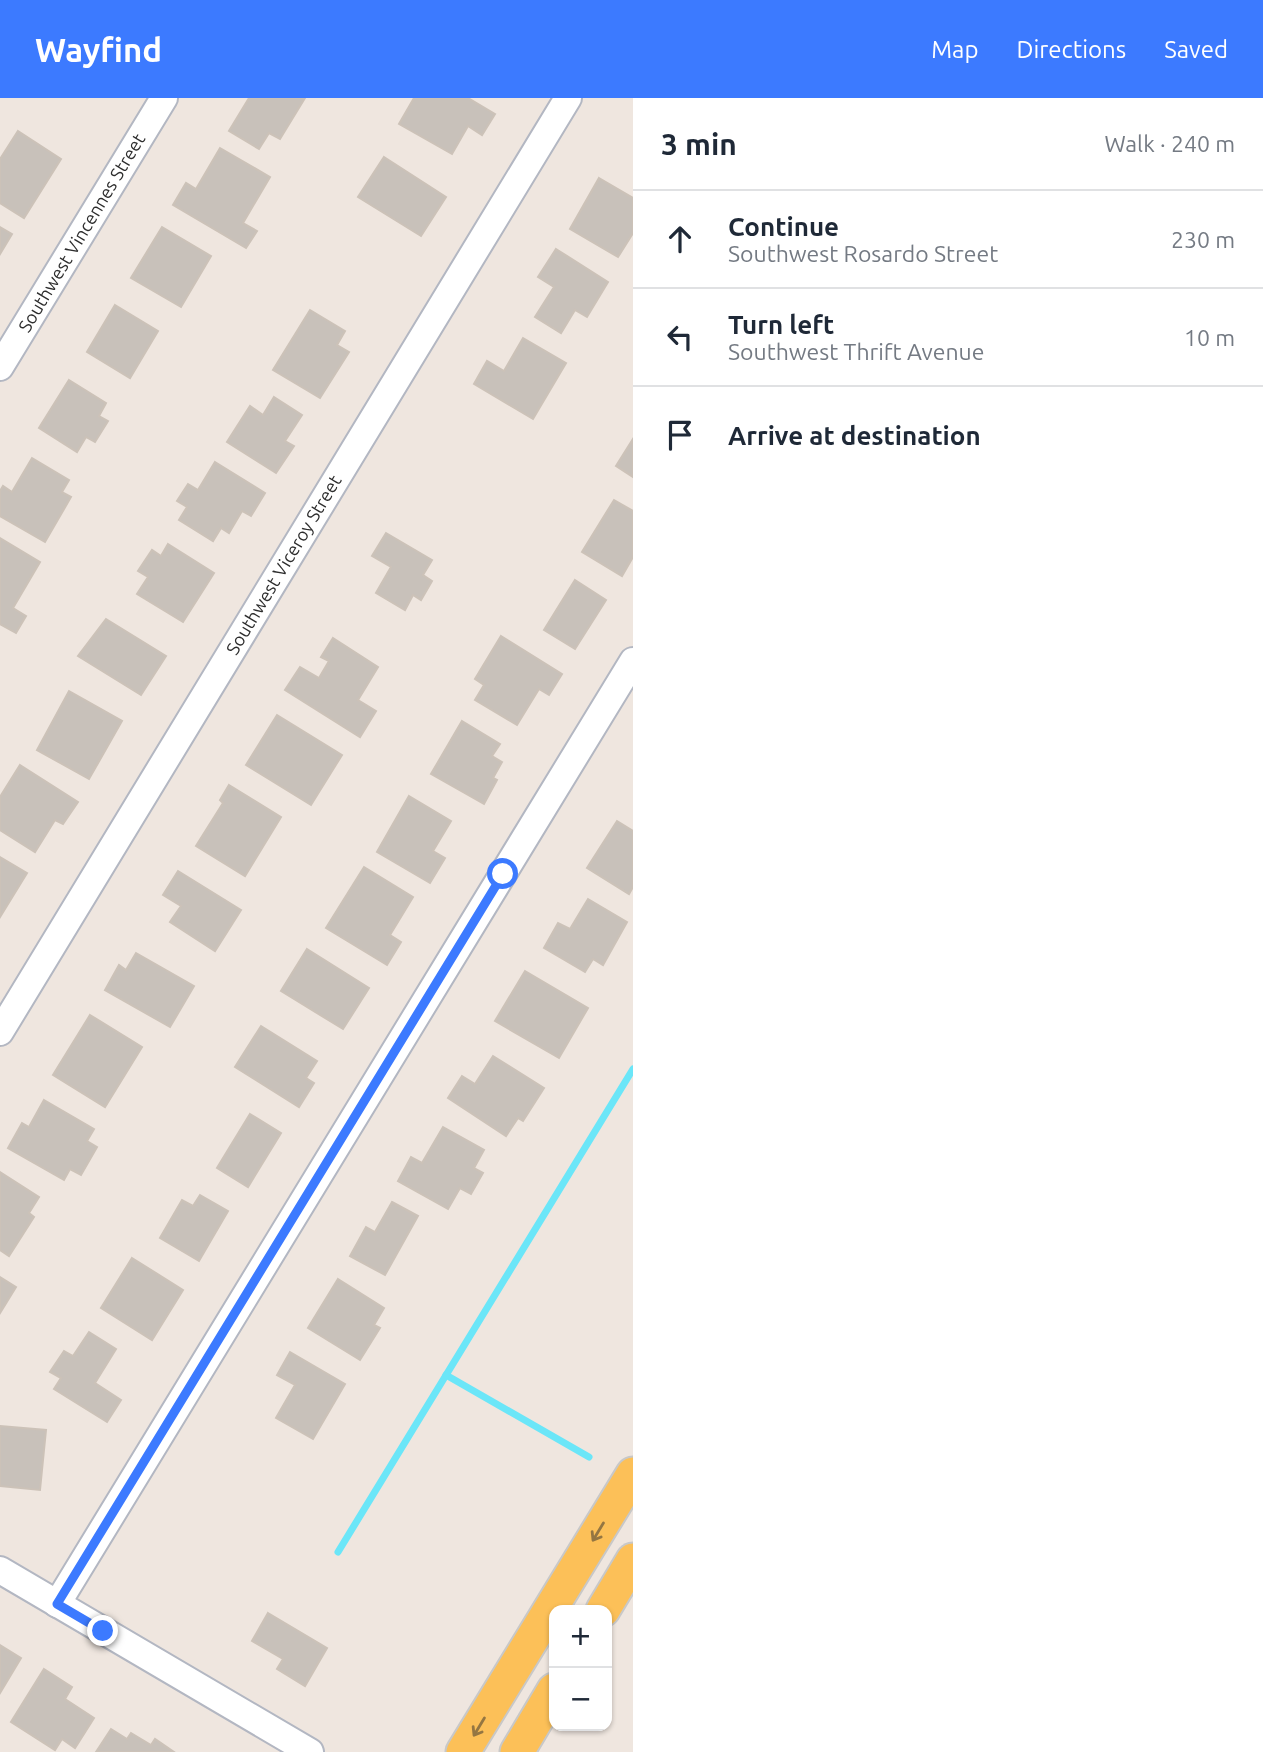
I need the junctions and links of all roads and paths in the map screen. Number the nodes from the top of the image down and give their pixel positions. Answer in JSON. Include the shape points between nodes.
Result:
{"nodes":[{"id":1,"x":164,"y":98,"type":"edge"},
{"id":2,"x":568,"y":98,"type":"edge"},
{"id":3,"x":0,"y":367,"type":"edge"},
{"id":4,"x":633,"y":661,"type":"edge"},
{"id":5,"x":0,"y":1032,"type":"edge"},
{"id":6,"x":633,"y":1474,"type":"edge"},
{"id":7,"x":633,"y":1560,"type":"edge"},
{"id":8,"x":0,"y":1570,"type":"edge"},
{"id":9,"x":57,"y":1604,"type":"junction"},
{"id":10,"x":606,"y":1605,"type":"edge"},
{"id":11,"x":549,"y":1698,"type":"edge"},
{"id":12,"x":310,"y":1752,"type":"edge"},
{"id":13,"x":463,"y":1752,"type":"edge"},
{"id":14,"x":517,"y":1752,"type":"edge"}],
"edges":[{"from":1,"to":3,"type":"street","name":"Southwest Vincennes Street"},
{"from":2,"to":5,"type":"street","name":"Southwest Viceroy Street"},
{"from":4,"to":9,"type":"street"},
{"from":6,"to":13,"type":"main road","one_way":true},
{"from":7,"to":10,"type":"main road"},
{"from":8,"to":9,"type":"street"},
{"from":9,"to":12,"type":"street"},
{"from":11,"to":14,"type":"main road"}]}
